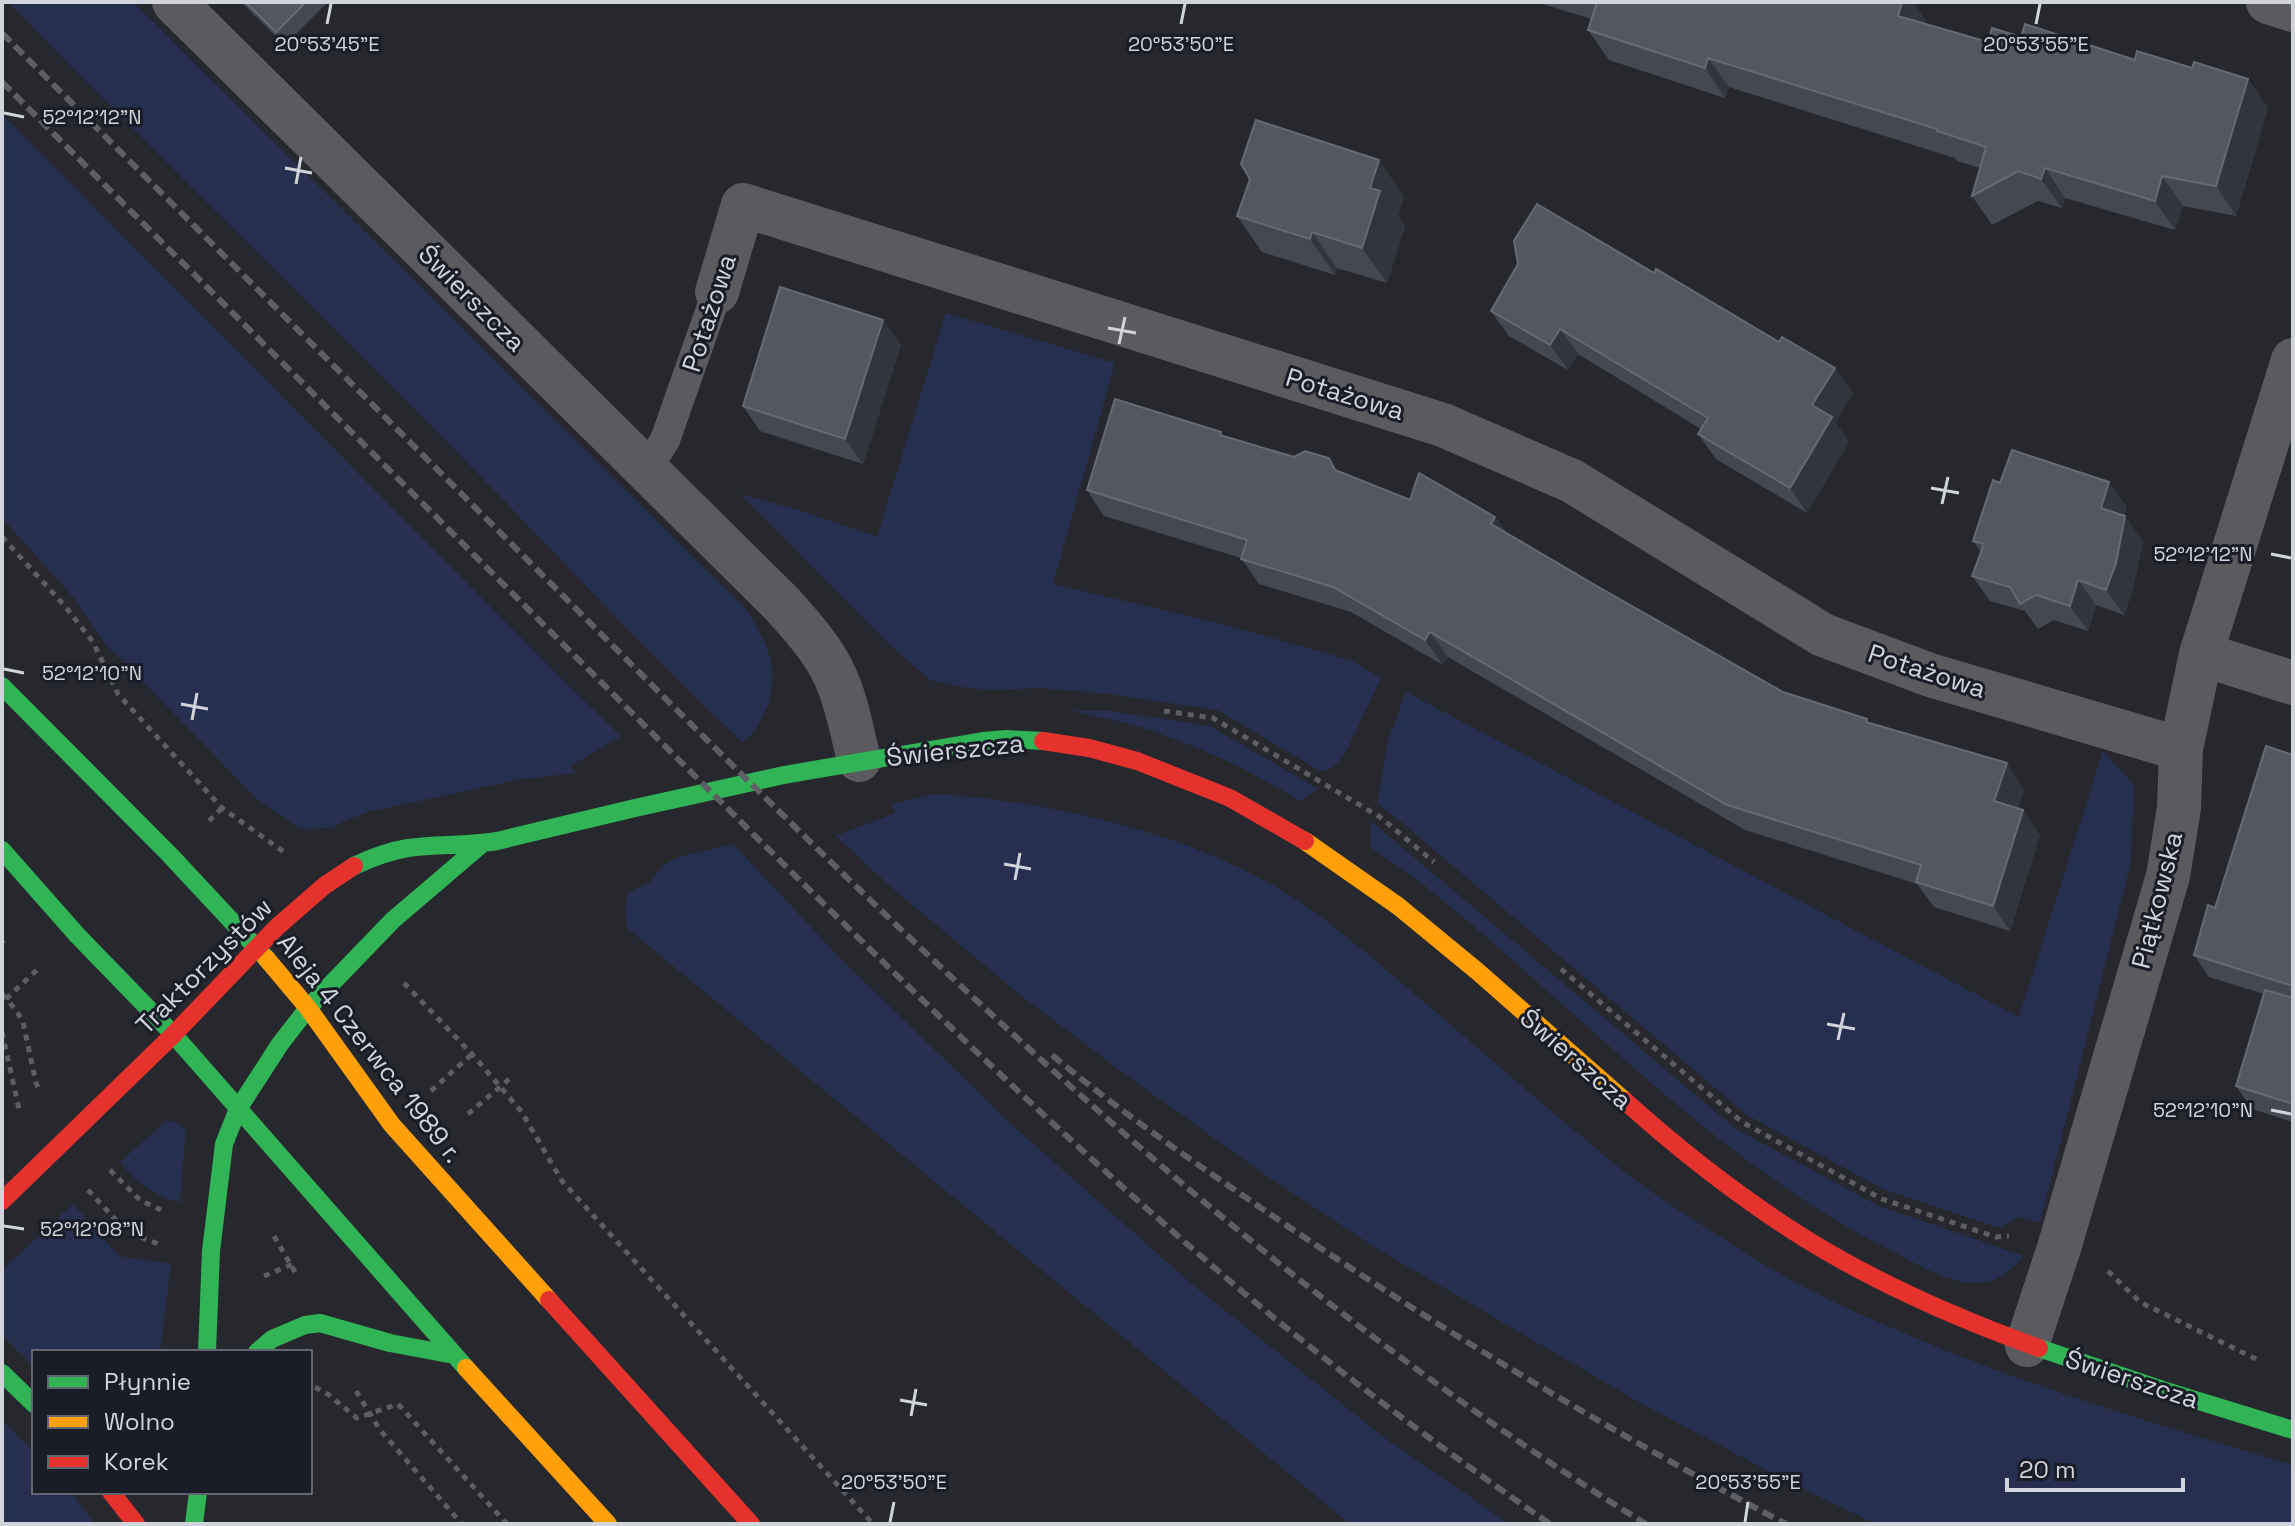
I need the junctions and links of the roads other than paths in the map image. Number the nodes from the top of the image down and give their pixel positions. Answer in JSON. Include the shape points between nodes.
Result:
{"nodes":[{"id":1,"x":174,"y":2,"type":"edge"},
{"id":2,"x":2268,"y":2,"type":"edge"},
{"id":3,"x":2293,"y":10,"type":"edge"},
{"id":4,"x":717,"y":292,"type":"joint"},
{"id":5,"x":2293,"y":360,"type":"edge"},
{"id":6,"x":646,"y":470,"type":"junction"},
{"id":7,"x":2201,"y":654,"type":"junction"},
{"id":8,"x":2293,"y":683,"type":"edge"},
{"id":9,"x":2,"y":686,"type":"edge"},
{"id":10,"x":2181,"y":749,"type":"junction"},
{"id":11,"x":859,"y":760,"type":"junction"},
{"id":12,"x":641,"y":806,"type":"joint"},
{"id":13,"x":482,"y":844,"type":"junction"},
{"id":14,"x":2,"y":850,"type":"edge"},
{"id":15,"x":255,"y":945,"type":"junction"},
{"id":16,"x":308,"y":1008,"type":"junction"},
{"id":17,"x":173,"y":1034,"type":"junction"},
{"id":18,"x":238,"y":1109,"type":"junction"},
{"id":19,"x":2,"y":1201,"type":"edge"},
{"id":20,"x":2027,"y":1345,"type":"junction"},
{"id":21,"x":207,"y":1350,"type":"edge"},
{"id":22,"x":259,"y":1350,"type":"edge"},
{"id":23,"x":454,"y":1355,"type":"junction"},
{"id":24,"x":2,"y":1373,"type":"edge"},
{"id":25,"x":32,"y":1402,"type":"edge"},
{"id":26,"x":2293,"y":1430,"type":"edge"},
{"id":27,"x":113,"y":1494,"type":"edge"},
{"id":28,"x":198,"y":1494,"type":"edge"},
{"id":29,"x":136,"y":1524,"type":"edge"},
{"id":30,"x":194,"y":1524,"type":"edge"},
{"id":31,"x":608,"y":1524,"type":"edge"},
{"id":32,"x":751,"y":1524,"type":"edge"}],
"edges":[{"from":1,"to":6,"type":"street","name":"Świerszcza"},
{"from":2,"to":3,"type":"street"},
{"from":4,"to":6,"type":"lane","name":"Potażowa","via":[[665,440]]},
{"from":4,"to":10,"type":"street","name":"Potażowa","via":[[743,205],[1443,425],[1572,481],[1823,635],[1930,675]]},
{"from":5,"to":7,"type":"street","name":"Piątkowska"},
{"from":6,"to":11,"type":"street","name":"Świerszcza","via":[[783,605],[820,651],[844,697]]},
{"from":7,"to":8,"type":"street"},
{"from":7,"to":10,"type":"street","name":"Piątkowska"},
{"from":9,"to":15,"type":"street","name":"Aleja 4 Czerwca 1989 r."},
{"from":10,"to":20,"type":"street","name":"Piątkowska","via":[[2179,808],[2168,876]]},
{"from":11,"to":12,"type":"street","name":"Świerszcza"},
{"from":11,"to":20,"type":"street","name":"Świerszcza","via":[[1008,739],[1106,751],[1212,789],[1324,853],[1384,896],[1685,1152],[1781,1224],[1910,1295]]},
{"from":12,"to":13,"type":"street","name":"Traktorzystów"},
{"from":13,"to":15,"type":"street","name":"Traktorzystów","via":[[390,851],[348,869]]},
{"from":13,"to":16,"type":"street","name":"Traktorzystów","via":[[393,920]]},
{"from":14,"to":17,"type":"street"},
{"from":15,"to":16,"type":"street","name":"Aleja 4 Czerwca 1989 r."},
{"from":15,"to":17,"type":"street","name":"Traktorzystów"},
{"from":16,"to":18,"type":"street","name":"Traktorzystów"},
{"from":16,"to":32,"type":"street","name":"Aleja 4 Czerwca 1989 r.","via":[[401,1136]]},
{"from":17,"to":18,"type":"street"},
{"from":17,"to":19,"type":"street","name":"Traktorzystów"},
{"from":18,"to":21,"type":"street","name":"Traktorzystów","via":[[224,1144],[211,1251]]},
{"from":18,"to":23,"type":"street"},
{"from":20,"to":26,"type":"street","name":"Świerszcza"},
{"from":22,"to":23,"type":"street","via":[[272,1339],[320,1323]]},
{"from":23,"to":31,"type":"street"},
{"from":24,"to":25,"type":"street"},
{"from":27,"to":29,"type":"street"},
{"from":28,"to":30,"type":"street"}]}
